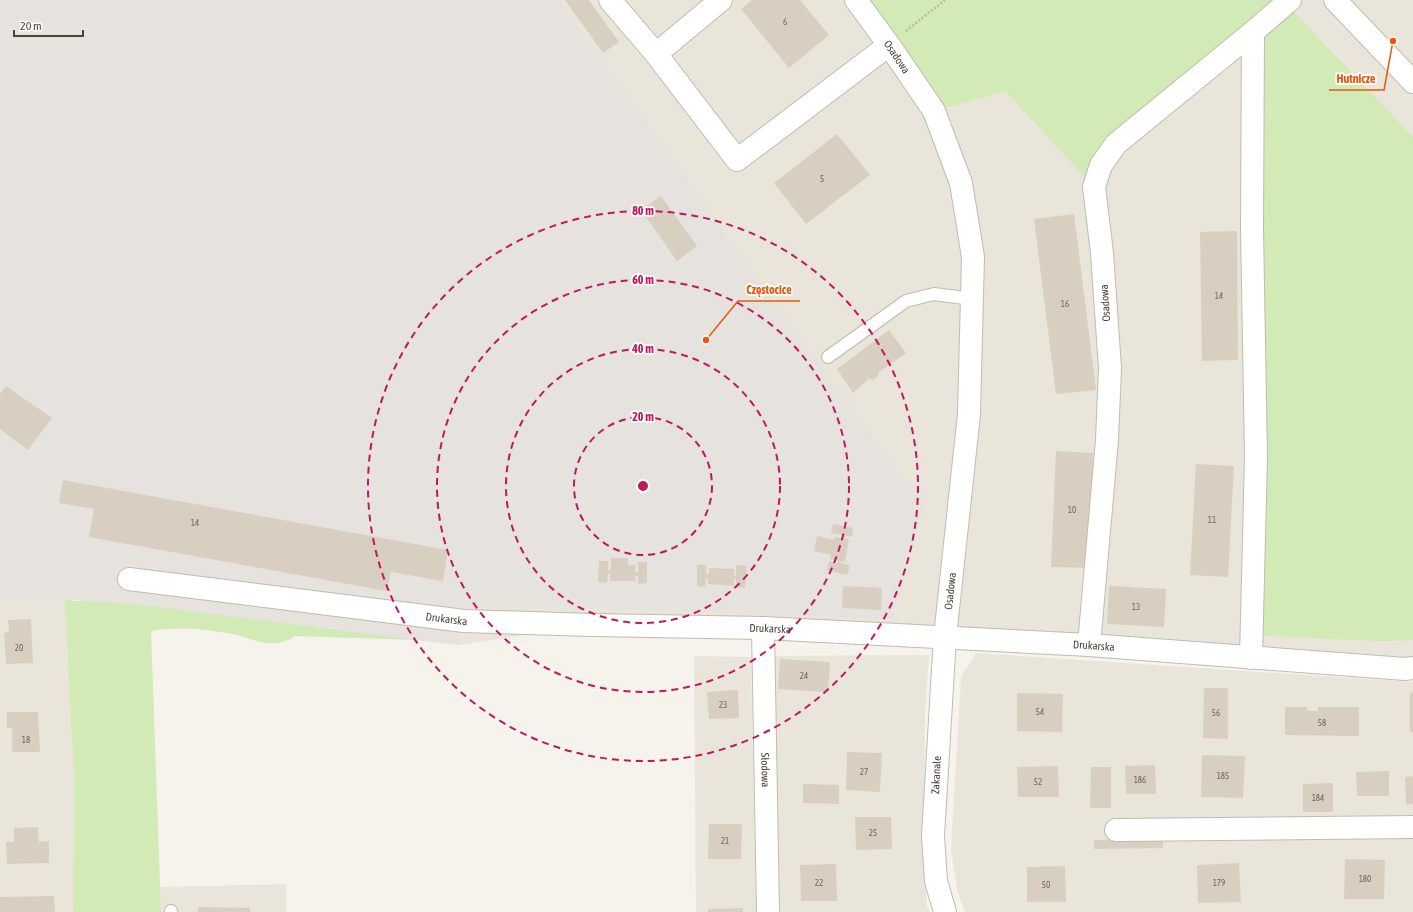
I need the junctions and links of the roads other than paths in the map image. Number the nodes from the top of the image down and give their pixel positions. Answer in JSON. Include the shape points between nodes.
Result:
{"nodes":[{"id":1,"x":610,"y":0,"type":"edge"},
{"id":2,"x":721,"y":0,"type":"edge"},
{"id":3,"x":856,"y":0,"type":"edge"},
{"id":4,"x":1290,"y":0,"type":"edge"},
{"id":5,"x":1335,"y":0,"type":"edge"},
{"id":6,"x":1253,"y":32,"type":"junction"},
{"id":7,"x":889,"y":45,"type":"junction"},
{"id":8,"x":656,"y":54,"type":"junction"},
{"id":9,"x":1413,"y":82,"type":"edge"},
{"id":10,"x":972,"y":299,"type":"junction"},
{"id":11,"x":828,"y":358,"type":"dead end"},
{"id":12,"x":129,"y":579,"type":"dead end"},
{"id":13,"x":763,"y":628,"type":"junction"},
{"id":14,"x":945,"y":637,"type":"junction"},
{"id":15,"x":1089,"y":645,"type":"junction"},
{"id":16,"x":1251,"y":658,"type":"junction"},
{"id":17,"x":1413,"y":668,"type":"edge"},
{"id":18,"x":1413,"y":827,"type":"edge"},
{"id":19,"x":1116,"y":830,"type":"dead end"},
{"id":20,"x":768,"y":912,"type":"edge"},
{"id":21,"x":945,"y":912,"type":"edge"}],
"edges":[{"from":1,"to":8,"type":"street"},
{"from":2,"to":8,"type":"street"},
{"from":3,"to":7,"type":"street","name":"Osadowa"},
{"from":4,"to":6,"type":"street","name":"Osadowa"},
{"from":5,"to":9,"type":"street"},
{"from":6,"to":15,"type":"street","name":"Osadowa","via":[[1116,144],[1101,165],[1094,187],[1102,253],[1110,368]]},
{"from":6,"to":16,"type":"street","via":[[1252,228],[1256,457]]},
{"from":7,"to":8,"type":"street","via":[[737,160]]},
{"from":7,"to":10,"type":"street","name":"Osadowa","via":[[934,111],[961,183],[973,257]]},
{"from":10,"to":11,"type":"lane","via":[[934,294],[906,301]]},
{"from":10,"to":14,"type":"street","name":"Osadowa","via":[[969,414]]},
{"from":12,"to":13,"type":"street","name":"Drukarska","via":[[464,621]]},
{"from":13,"to":14,"type":"street","name":"Drukarska"},
{"from":13,"to":20,"type":"street","name":"Słodowa"},
{"from":14,"to":15,"type":"street","name":"Drukarska"},
{"from":14,"to":21,"type":"street","name":"Zakanale","via":[[933,836],[936,881]]},
{"from":15,"to":16,"type":"street","name":"Drukarska"},
{"from":16,"to":17,"type":"street","name":"Drukarska"},
{"from":18,"to":19,"type":"street"}]}
